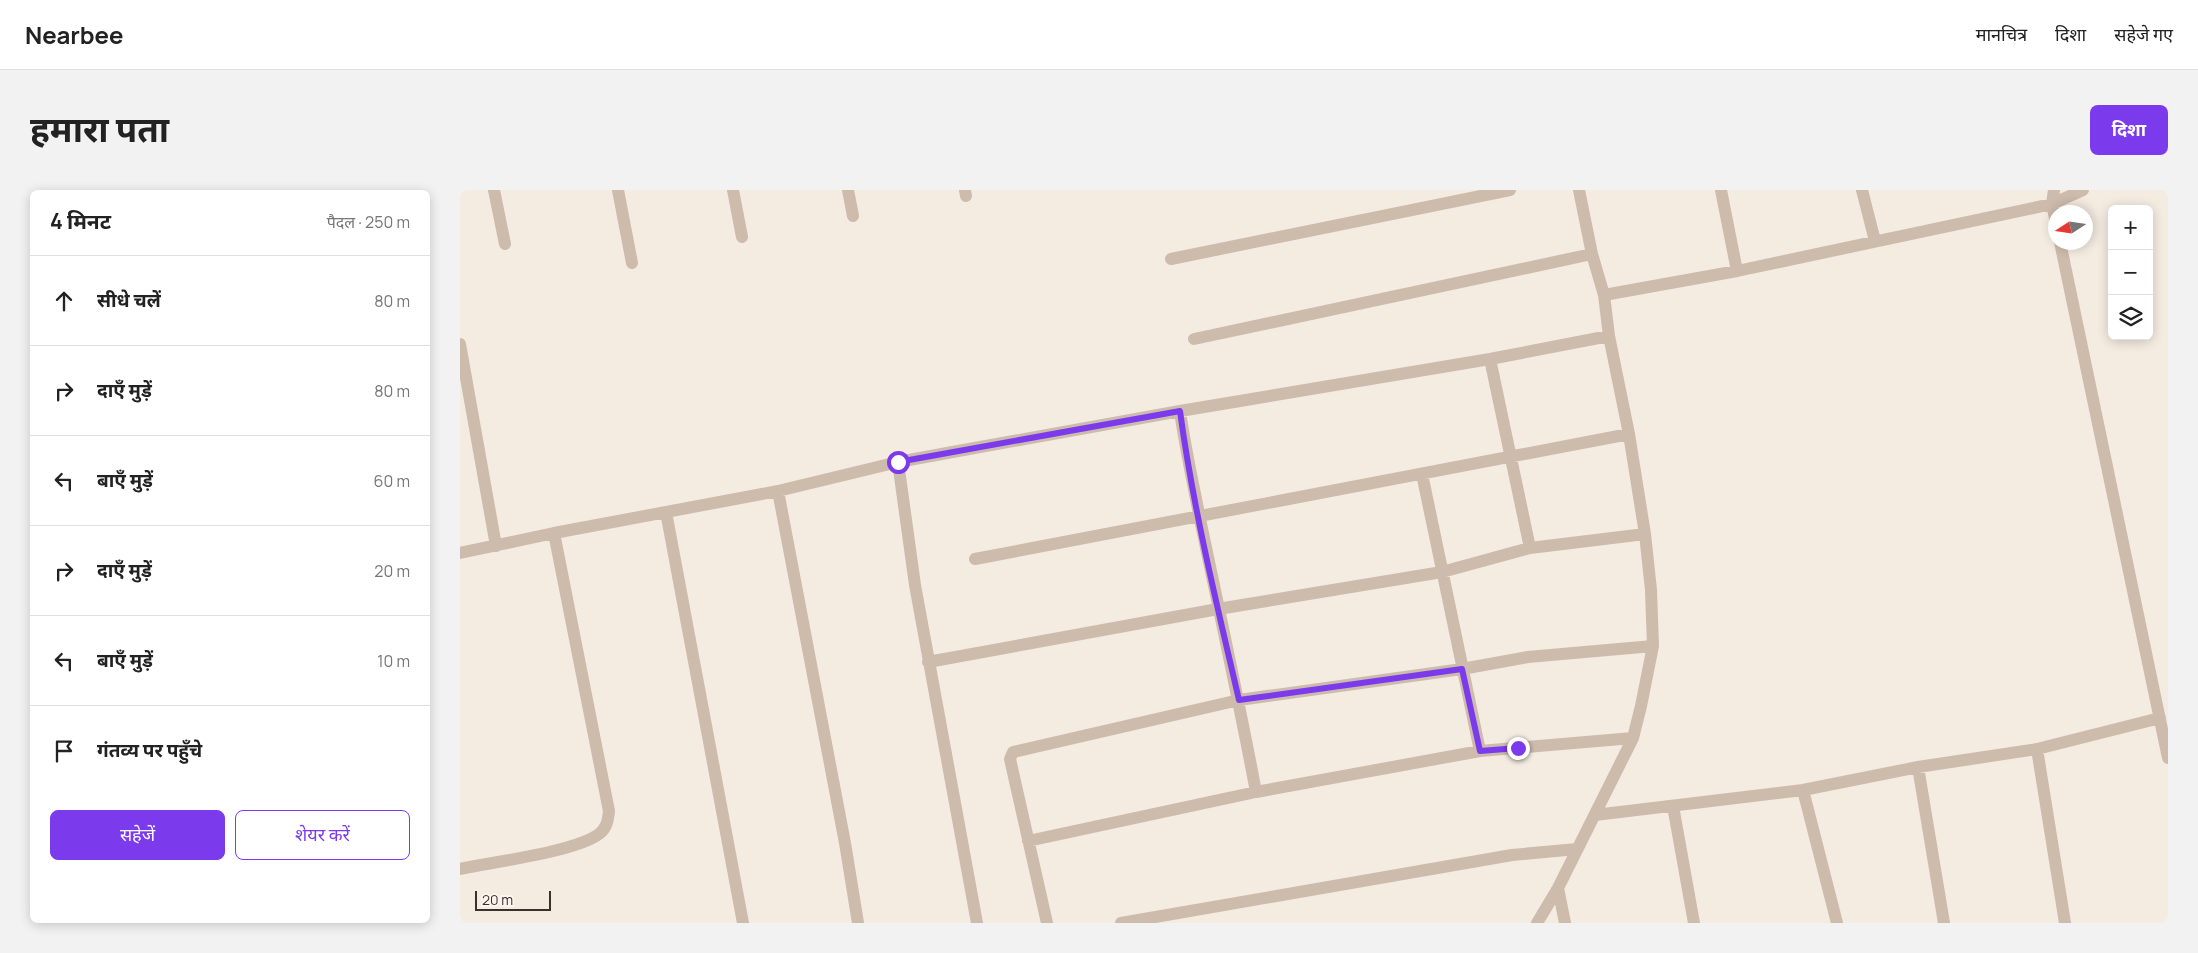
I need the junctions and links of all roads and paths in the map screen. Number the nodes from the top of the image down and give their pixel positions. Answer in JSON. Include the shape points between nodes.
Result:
{"nodes":[{"id":1,"x":494,"y":190,"type":"edge"},
{"id":2,"x":618,"y":190,"type":"edge"},
{"id":3,"x":733,"y":190,"type":"edge"},
{"id":4,"x":848,"y":190,"type":"edge"},
{"id":5,"x":1510,"y":190,"type":"edge"},
{"id":6,"x":1579,"y":190,"type":"edge"},
{"id":7,"x":1721,"y":190,"type":"edge"},
{"id":8,"x":1862,"y":190,"type":"edge"},
{"id":9,"x":2054,"y":190,"type":"edge"},
{"id":10,"x":2084,"y":190,"type":"edge"},
{"id":11,"x":2052,"y":204,"type":"junction"},
{"id":12,"x":853,"y":216,"type":"dead end"},
{"id":13,"x":742,"y":237,"type":"dead end"},
{"id":14,"x":1875,"y":241,"type":"junction"},
{"id":15,"x":505,"y":244,"type":"dead end"},
{"id":16,"x":2062,"y":250,"type":"edge"},
{"id":17,"x":1592,"y":254,"type":"junction"},
{"id":18,"x":1171,"y":260,"type":"dead end"},
{"id":19,"x":632,"y":263,"type":"dead end"},
{"id":20,"x":1738,"y":272,"type":"junction"},
{"id":21,"x":1604,"y":295,"type":"junction"},
{"id":22,"x":1609,"y":336,"type":"junction"},
{"id":23,"x":1194,"y":339,"type":"dead end"},
{"id":24,"x":460,"y":344,"type":"edge"},
{"id":25,"x":1490,"y":359,"type":"junction"},
{"id":26,"x":1180,"y":411,"type":"junction"},
{"id":27,"x":1629,"y":434,"type":"junction"},
{"id":28,"x":1510,"y":457,"type":"junction"},
{"id":29,"x":898,"y":462,"type":"junction"},
{"id":30,"x":1422,"y":474,"type":"junction"},
{"id":31,"x":778,"y":490,"type":"junction"},
{"id":32,"x":666,"y":512,"type":"junction"},
{"id":33,"x":1200,"y":517,"type":"junction"},
{"id":34,"x":554,"y":533,"type":"junction"},
{"id":35,"x":1645,"y":534,"type":"junction"},
{"id":36,"x":496,"y":546,"type":"junction"},
{"id":37,"x":1530,"y":548,"type":"junction"},
{"id":38,"x":460,"y":554,"type":"edge"},
{"id":39,"x":975,"y":558,"type":"dead end"},
{"id":40,"x":1442,"y":572,"type":"junction"},
{"id":41,"x":1218,"y":609,"type":"junction"},
{"id":42,"x":1653,"y":646,"type":"junction"},
{"id":43,"x":928,"y":662,"type":"junction"},
{"id":44,"x":1462,"y":669,"type":"junction"},
{"id":45,"x":1239,"y":700,"type":"junction"},
{"id":46,"x":2160,"y":718,"type":"junction"},
{"id":47,"x":1632,"y":738,"type":"junction"},
{"id":48,"x":2037,"y":749,"type":"junction"},
{"id":49,"x":1480,"y":751,"type":"junction"},
{"id":50,"x":2168,"y":758,"type":"edge"},
{"id":51,"x":1918,"y":767,"type":"junction"},
{"id":52,"x":1803,"y":790,"type":"junction"},
{"id":53,"x":1256,"y":792,"type":"junction"},
{"id":54,"x":1673,"y":806,"type":"junction"},
{"id":55,"x":1595,"y":815,"type":"junction"},
{"id":56,"x":1028,"y":841,"type":"junction"},
{"id":57,"x":1577,"y":849,"type":"junction"},
{"id":58,"x":460,"y":869,"type":"edge"},
{"id":59,"x":1558,"y":888,"type":"junction"},
{"id":60,"x":743,"y":923,"type":"edge"},
{"id":61,"x":858,"y":923,"type":"edge"},
{"id":62,"x":976,"y":923,"type":"edge"},
{"id":63,"x":1047,"y":923,"type":"edge"},
{"id":64,"x":1121,"y":923,"type":"edge"},
{"id":65,"x":1537,"y":923,"type":"edge"},
{"id":66,"x":1565,"y":923,"type":"edge"},
{"id":67,"x":1694,"y":923,"type":"edge"},
{"id":68,"x":1837,"y":923,"type":"edge"},
{"id":69,"x":1944,"y":923,"type":"edge"},
{"id":70,"x":2065,"y":923,"type":"edge"}],
"edges":[{"from":1,"to":15,"type":"street"},
{"from":2,"to":19,"type":"street"},
{"from":3,"to":13,"type":"street"},
{"from":4,"to":12,"type":"street"},
{"from":5,"to":18,"type":"street"},
{"from":6,"to":17,"type":"street"},
{"from":7,"to":20,"type":"street"},
{"from":8,"to":14,"type":"street"},
{"from":9,"to":11,"type":"street"},
{"from":10,"to":11,"type":"street"},
{"from":11,"to":14,"type":"street"},
{"from":14,"to":20,"type":"street"},
{"from":16,"to":46,"type":"street"},
{"from":17,"to":21,"type":"street"},
{"from":17,"to":23,"type":"street"},
{"from":20,"to":21,"type":"street"},
{"from":21,"to":22,"type":"street"},
{"from":22,"to":25,"type":"street"},
{"from":22,"to":27,"type":"street"},
{"from":24,"to":36,"type":"street"},
{"from":25,"to":26,"type":"street"},
{"from":25,"to":28,"type":"street"},
{"from":26,"to":29,"type":"street"},
{"from":26,"to":33,"type":"street"},
{"from":27,"to":28,"type":"street"},
{"from":27,"to":35,"type":"street"},
{"from":28,"to":30,"type":"street"},
{"from":28,"to":37,"type":"street"},
{"from":29,"to":31,"type":"street"},
{"from":29,"to":43,"type":"street"},
{"from":30,"to":33,"type":"street"},
{"from":30,"to":40,"type":"street"},
{"from":31,"to":32,"type":"street"},
{"from":31,"to":61,"type":"street","via":[[846,843]]},
{"from":32,"to":34,"type":"street"},
{"from":32,"to":60,"type":"street"},
{"from":33,"to":39,"type":"street"},
{"from":33,"to":41,"type":"street"},
{"from":34,"to":36,"type":"street"},
{"from":34,"to":58,"type":"street","via":[[610,810],[607,824],[599,834],[568,847]]},
{"from":35,"to":37,"type":"street"},
{"from":35,"to":42,"type":"street"},
{"from":36,"to":38,"type":"street"},
{"from":37,"to":40,"type":"street"},
{"from":40,"to":41,"type":"street"},
{"from":40,"to":44,"type":"street"},
{"from":41,"to":43,"type":"street"},
{"from":41,"to":45,"type":"street"},
{"from":42,"to":44,"type":"street","via":[[1528,657]]},
{"from":42,"to":47,"type":"street","via":[[1642,706]]},
{"from":43,"to":62,"type":"street"},
{"from":44,"to":45,"type":"street"},
{"from":44,"to":49,"type":"street"},
{"from":45,"to":53,"type":"street"},
{"from":45,"to":56,"type":"street","via":[[1013,752],[1010,759]]},
{"from":46,"to":48,"type":"street"},
{"from":46,"to":50,"type":"street"},
{"from":47,"to":49,"type":"street"},
{"from":47,"to":55,"type":"street"},
{"from":48,"to":51,"type":"street"},
{"from":48,"to":70,"type":"street"},
{"from":49,"to":53,"type":"street"},
{"from":51,"to":52,"type":"street"},
{"from":51,"to":69,"type":"street"},
{"from":52,"to":54,"type":"street"},
{"from":52,"to":68,"type":"street"},
{"from":53,"to":56,"type":"street"},
{"from":54,"to":55,"type":"street"},
{"from":54,"to":67,"type":"street"},
{"from":55,"to":57,"type":"street"},
{"from":56,"to":63,"type":"street"},
{"from":57,"to":59,"type":"street"},
{"from":57,"to":64,"type":"street","via":[[1512,855]]},
{"from":59,"to":65,"type":"street"},
{"from":59,"to":66,"type":"street"}]}
